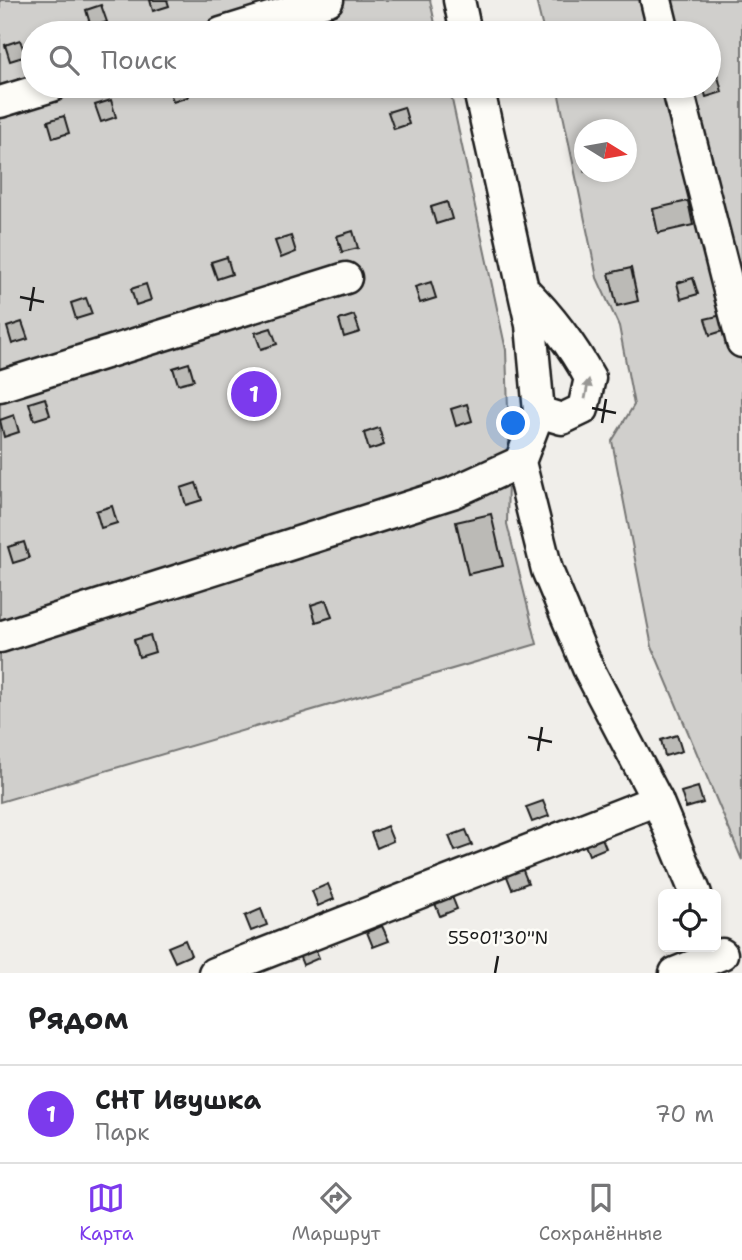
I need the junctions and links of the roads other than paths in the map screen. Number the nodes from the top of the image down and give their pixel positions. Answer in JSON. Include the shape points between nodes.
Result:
{"nodes":[{"id":1,"x":328,"y":0,"type":"edge"},
{"id":2,"x":459,"y":0,"type":"edge"},
{"id":3,"x":656,"y":0,"type":"edge"},
{"id":4,"x":260,"y":21,"type":"edge"},
{"id":5,"x":463,"y":21,"type":"edge"},
{"id":6,"x":661,"y":21,"type":"edge"},
{"id":7,"x":21,"y":96,"type":"edge"},
{"id":8,"x":481,"y":98,"type":"edge"},
{"id":9,"x":680,"y":98,"type":"edge"},
{"id":10,"x":0,"y":102,"type":"edge"},
{"id":11,"x":346,"y":278,"type":"dead end"},
{"id":12,"x":524,"y":290,"type":"junction"},
{"id":13,"x":742,"y":342,"type":"edge"},
{"id":14,"x":0,"y":386,"type":"edge"},
{"id":15,"x":539,"y":412,"type":"junction"},
{"id":16,"x":520,"y":462,"type":"junction"},
{"id":17,"x":0,"y":637,"type":"edge"},
{"id":18,"x":657,"y":800,"type":"junction"},
{"id":19,"x":694,"y":889,"type":"edge"},
{"id":20,"x":722,"y":956,"type":"edge"},
{"id":21,"x":214,"y":973,"type":"edge"},
{"id":22,"x":674,"y":973,"type":"edge"}],
"edges":[{"from":1,"to":4,"type":"street"},
{"from":2,"to":5,"type":"street"},
{"from":3,"to":6,"type":"street"},
{"from":7,"to":10,"type":"street"},
{"from":8,"to":12,"type":"street"},
{"from":9,"to":13,"type":"street"},
{"from":11,"to":14,"type":"street"},
{"from":12,"to":15,"type":"street"},
{"from":15,"to":12,"type":"street","one_way":true,"via":[[562,419],[583,409],[590,378],[550,316]]},
{"from":15,"to":16,"type":"street"},
{"from":16,"to":17,"type":"street","via":[[452,492]]},
{"from":16,"to":18,"type":"street","via":[[547,570],[589,668]]},
{"from":18,"to":19,"type":"street"},
{"from":18,"to":21,"type":"street"},
{"from":20,"to":22,"type":"street"}]}
